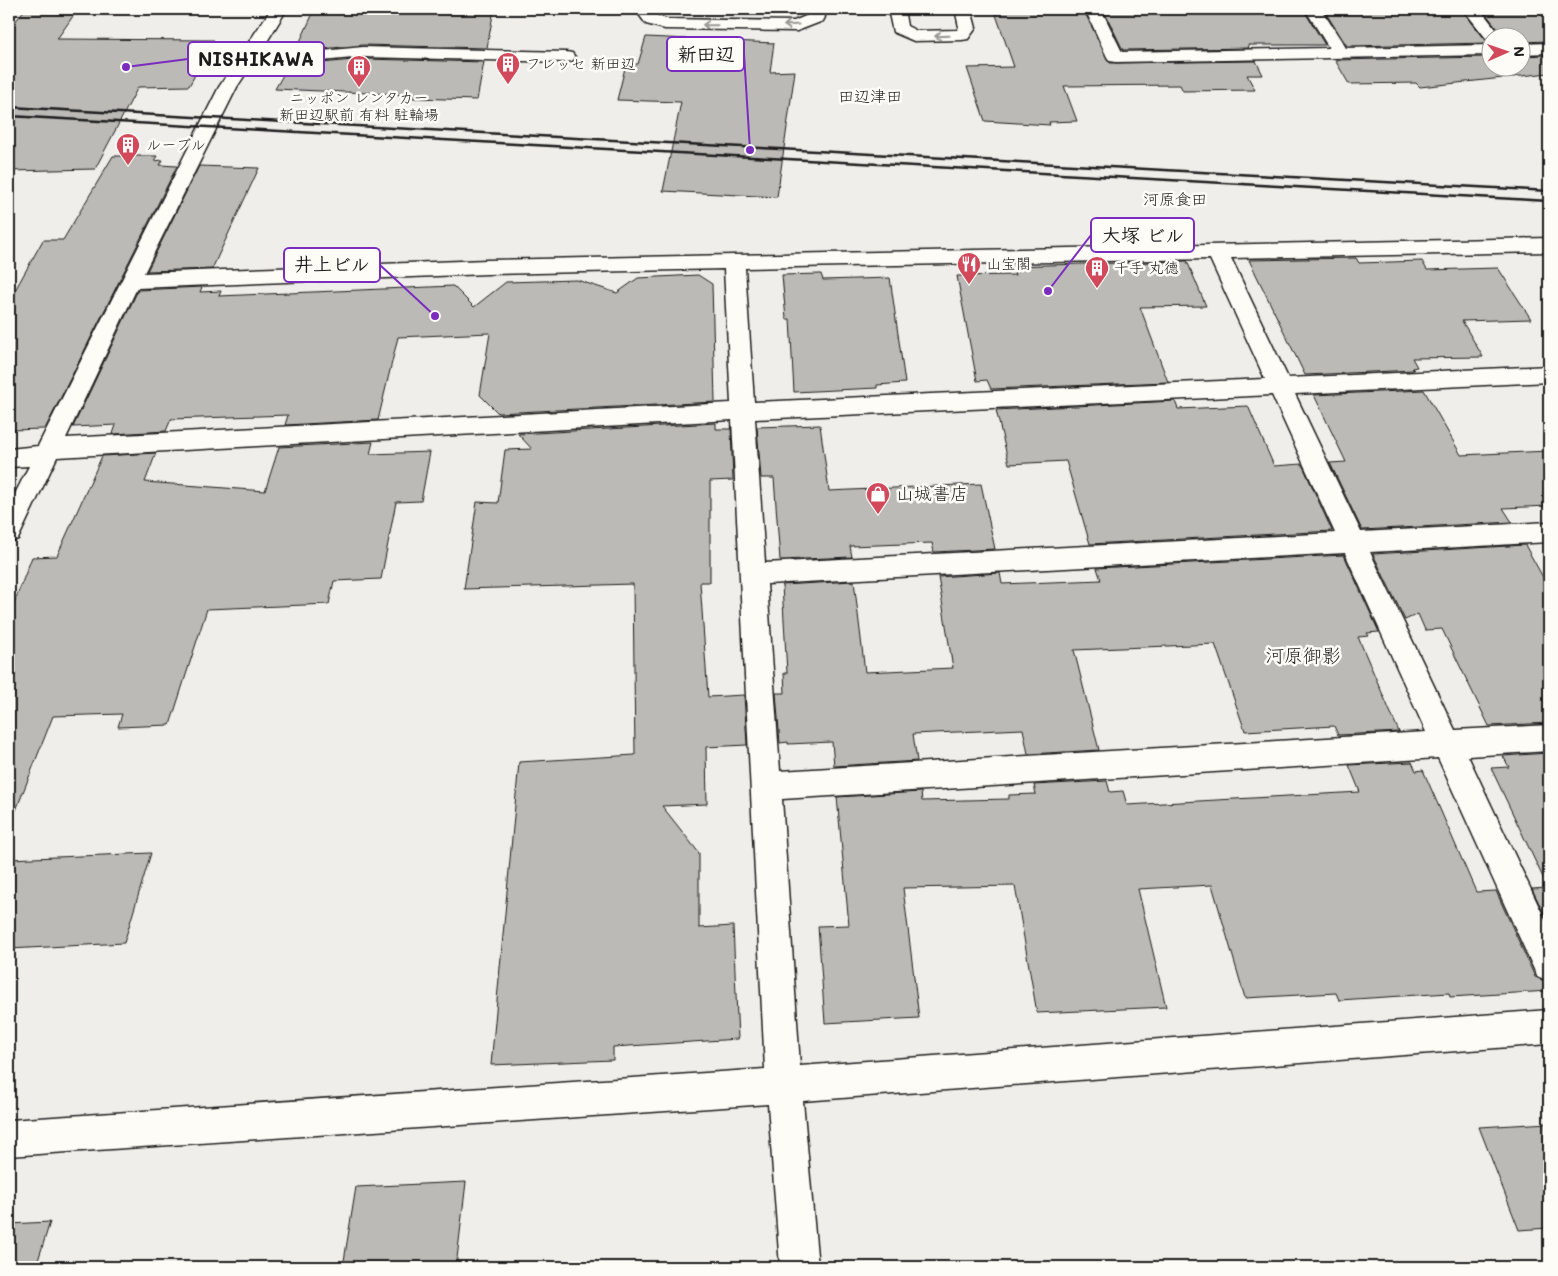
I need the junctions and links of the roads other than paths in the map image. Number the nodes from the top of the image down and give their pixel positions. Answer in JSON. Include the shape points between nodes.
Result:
{"nodes":[{"id":1,"x":279,"y":9,"type":"edge"},
{"id":2,"x":643,"y":9,"type":"edge"},
{"id":3,"x":816,"y":9,"type":"edge"},
{"id":4,"x":896,"y":9,"type":"edge"},
{"id":5,"x":963,"y":9,"type":"edge"},
{"id":6,"x":1093,"y":9,"type":"edge"},
{"id":7,"x":1313,"y":9,"type":"edge"},
{"id":8,"x":1470,"y":9,"type":"edge"},
{"id":9,"x":1486,"y":28,"type":"edge"},
{"id":10,"x":1549,"y":48,"type":"edge"},
{"id":11,"x":1530,"y":49,"type":"edge"},
{"id":12,"x":1480,"y":50,"type":"edge"},
{"id":13,"x":252,"y":54,"type":"junction"},
{"id":14,"x":1342,"y":54,"type":"junction"},
{"id":15,"x":566,"y":57,"type":"dead end"},
{"id":16,"x":1549,"y":245,"type":"edge"},
{"id":17,"x":1218,"y":254,"type":"junction"},
{"id":18,"x":734,"y":261,"type":"junction"},
{"id":19,"x":130,"y":281,"type":"junction"},
{"id":20,"x":1549,"y":374,"type":"edge"},
{"id":21,"x":1280,"y":387,"type":"junction"},
{"id":22,"x":743,"y":411,"type":"junction"},
{"id":23,"x":47,"y":451,"type":"junction"},
{"id":24,"x":9,"y":458,"type":"edge"},
{"id":25,"x":9,"y":532,"type":"edge"},
{"id":26,"x":1549,"y":532,"type":"edge"},
{"id":27,"x":1352,"y":543,"type":"junction"},
{"id":28,"x":753,"y":574,"type":"junction"},
{"id":29,"x":1549,"y":738,"type":"edge"},
{"id":30,"x":1446,"y":745,"type":"junction"},
{"id":31,"x":766,"y":786,"type":"junction"},
{"id":32,"x":1549,"y":964,"type":"edge"},
{"id":33,"x":1549,"y":1026,"type":"edge"},
{"id":34,"x":784,"y":1085,"type":"junction"},
{"id":35,"x":9,"y":1138,"type":"edge"},
{"id":36,"x":799,"y":1267,"type":"edge"}],
"edges":[{"from":1,"to":13,"type":"street","via":[[269,31]]},
{"from":3,"to":2,"type":"street","one_way":true,"via":[[816,17],[797,26],[664,24],[652,20]]},
{"from":5,"to":4,"type":"street","one_way":true,"via":[[968,28],[962,35],[914,36],[899,28]]},
{"from":6,"to":14,"type":"street","via":[[1116,57]]},
{"from":7,"to":14,"type":"street"},
{"from":8,"to":9,"type":"street"},
{"from":10,"to":11,"type":"street"},
{"from":12,"to":14,"type":"street"},
{"from":13,"to":15,"type":"street","via":[[322,56],[363,52]]},
{"from":13,"to":19,"type":"street","via":[[228,88]]},
{"from":16,"to":17,"type":"street"},
{"from":17,"to":18,"type":"street"},
{"from":17,"to":21,"type":"street"},
{"from":18,"to":19,"type":"street"},
{"from":18,"to":22,"type":"street"},
{"from":19,"to":23,"type":"street"},
{"from":20,"to":21,"type":"street"},
{"from":21,"to":22,"type":"street"},
{"from":21,"to":27,"type":"street"},
{"from":22,"to":23,"type":"street"},
{"from":22,"to":28,"type":"street"},
{"from":23,"to":24,"type":"street"},
{"from":23,"to":25,"type":"street"},
{"from":26,"to":27,"type":"street"},
{"from":27,"to":28,"type":"street"},
{"from":27,"to":30,"type":"street"},
{"from":28,"to":31,"type":"street"},
{"from":29,"to":30,"type":"street"},
{"from":30,"to":31,"type":"street"},
{"from":30,"to":32,"type":"street"},
{"from":31,"to":34,"type":"street"},
{"from":33,"to":34,"type":"street"},
{"from":34,"to":35,"type":"street"},
{"from":34,"to":36,"type":"street"}]}
